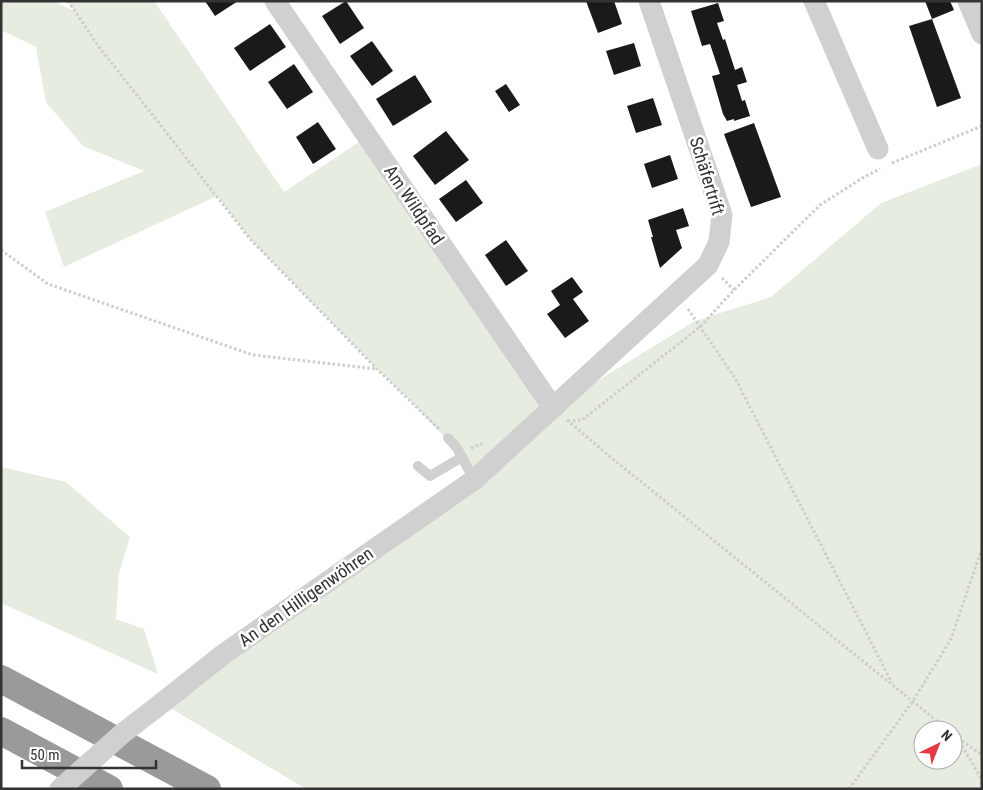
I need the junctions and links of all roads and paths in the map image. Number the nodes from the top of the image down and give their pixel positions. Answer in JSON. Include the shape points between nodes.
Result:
{"nodes":[{"id":1,"x":68,"y":1,"type":"edge"},
{"id":2,"x":275,"y":1,"type":"edge"},
{"id":3,"x":649,"y":1,"type":"edge"},
{"id":4,"x":814,"y":1,"type":"edge"},
{"id":5,"x":968,"y":1,"type":"edge"},
{"id":6,"x":982,"y":34,"type":"edge"},
{"id":7,"x":982,"y":126,"type":"edge"},
{"id":8,"x":878,"y":149,"type":"dead end"},
{"id":9,"x":1,"y":250,"type":"edge"},
{"id":10,"x":677,"y":294,"type":"junction"},
{"id":11,"x":700,"y":327,"type":"junction"},
{"id":12,"x":377,"y":370,"type":"junction"},
{"id":13,"x":561,"y":414,"type":"junction"},
{"id":14,"x":448,"y":438,"type":"joint"},
{"id":15,"x":462,"y":457,"type":"junction"},
{"id":16,"x":418,"y":466,"type":"dead end"},
{"id":17,"x":474,"y":480,"type":"junction"},
{"id":18,"x":982,"y":548,"type":"edge"},
{"id":19,"x":1,"y":679,"type":"edge"},
{"id":20,"x":893,"y":686,"type":"junction"},
{"id":21,"x":913,"y":701,"type":"junction"},
{"id":22,"x":936,"y":720,"type":"edge"},
{"id":23,"x":1,"y":731,"type":"edge"},
{"id":24,"x":963,"y":741,"type":"edge"},
{"id":25,"x":963,"y":747,"type":"edge"},
{"id":26,"x":982,"y":755,"type":"edge"},
{"id":27,"x":982,"y":780,"type":"edge"},
{"id":28,"x":60,"y":789,"type":"edge"},
{"id":29,"x":109,"y":789,"type":"edge"},
{"id":30,"x":207,"y":789,"type":"edge"},
{"id":31,"x":848,"y":789,"type":"edge"}],
"edges":[{"from":1,"to":12,"type":"path","via":[[99,47],[251,240]]},
{"from":2,"to":13,"type":"street","name":"Am Wildpfad"},
{"from":3,"to":10,"type":"street","name":"Schäfertrift","via":[[722,215],[719,242],[708,264]]},
{"from":4,"to":8,"type":"street"},
{"from":5,"to":6,"type":"street"},
{"from":7,"to":11,"type":"path","via":[[886,166],[820,205]]},
{"from":9,"to":12,"type":"path","via":[[48,284],[253,355]]},
{"from":10,"to":11,"type":"path"},
{"from":10,"to":13,"type":"street","name":"Schäfertrift"},
{"from":11,"to":13,"type":"path","via":[[582,420]]},
{"from":11,"to":20,"type":"path","via":[[735,378]]},
{"from":12,"to":14,"type":"path"},
{"from":13,"to":17,"type":"street","name":"An den Hilligenwöhren"},
{"from":13,"to":20,"type":"path","via":[[613,460]]},
{"from":14,"to":15,"type":"lane"},
{"from":15,"to":16,"type":"lane","via":[[430,476]]},
{"from":15,"to":17,"type":"lane"},
{"from":17,"to":28,"type":"street","name":"An den Hilligenwöhren","bridge":true,"via":[[225,653],[123,733]]},
{"from":18,"to":21,"type":"path","via":[[951,639]]},
{"from":19,"to":30,"type":"highway"},
{"from":20,"to":21,"type":"path"},
{"from":21,"to":22,"type":"path"},
{"from":21,"to":31,"type":"path"},
{"from":23,"to":29,"type":"highway"},
{"from":24,"to":26,"type":"path"},
{"from":25,"to":27,"type":"path"}]}
